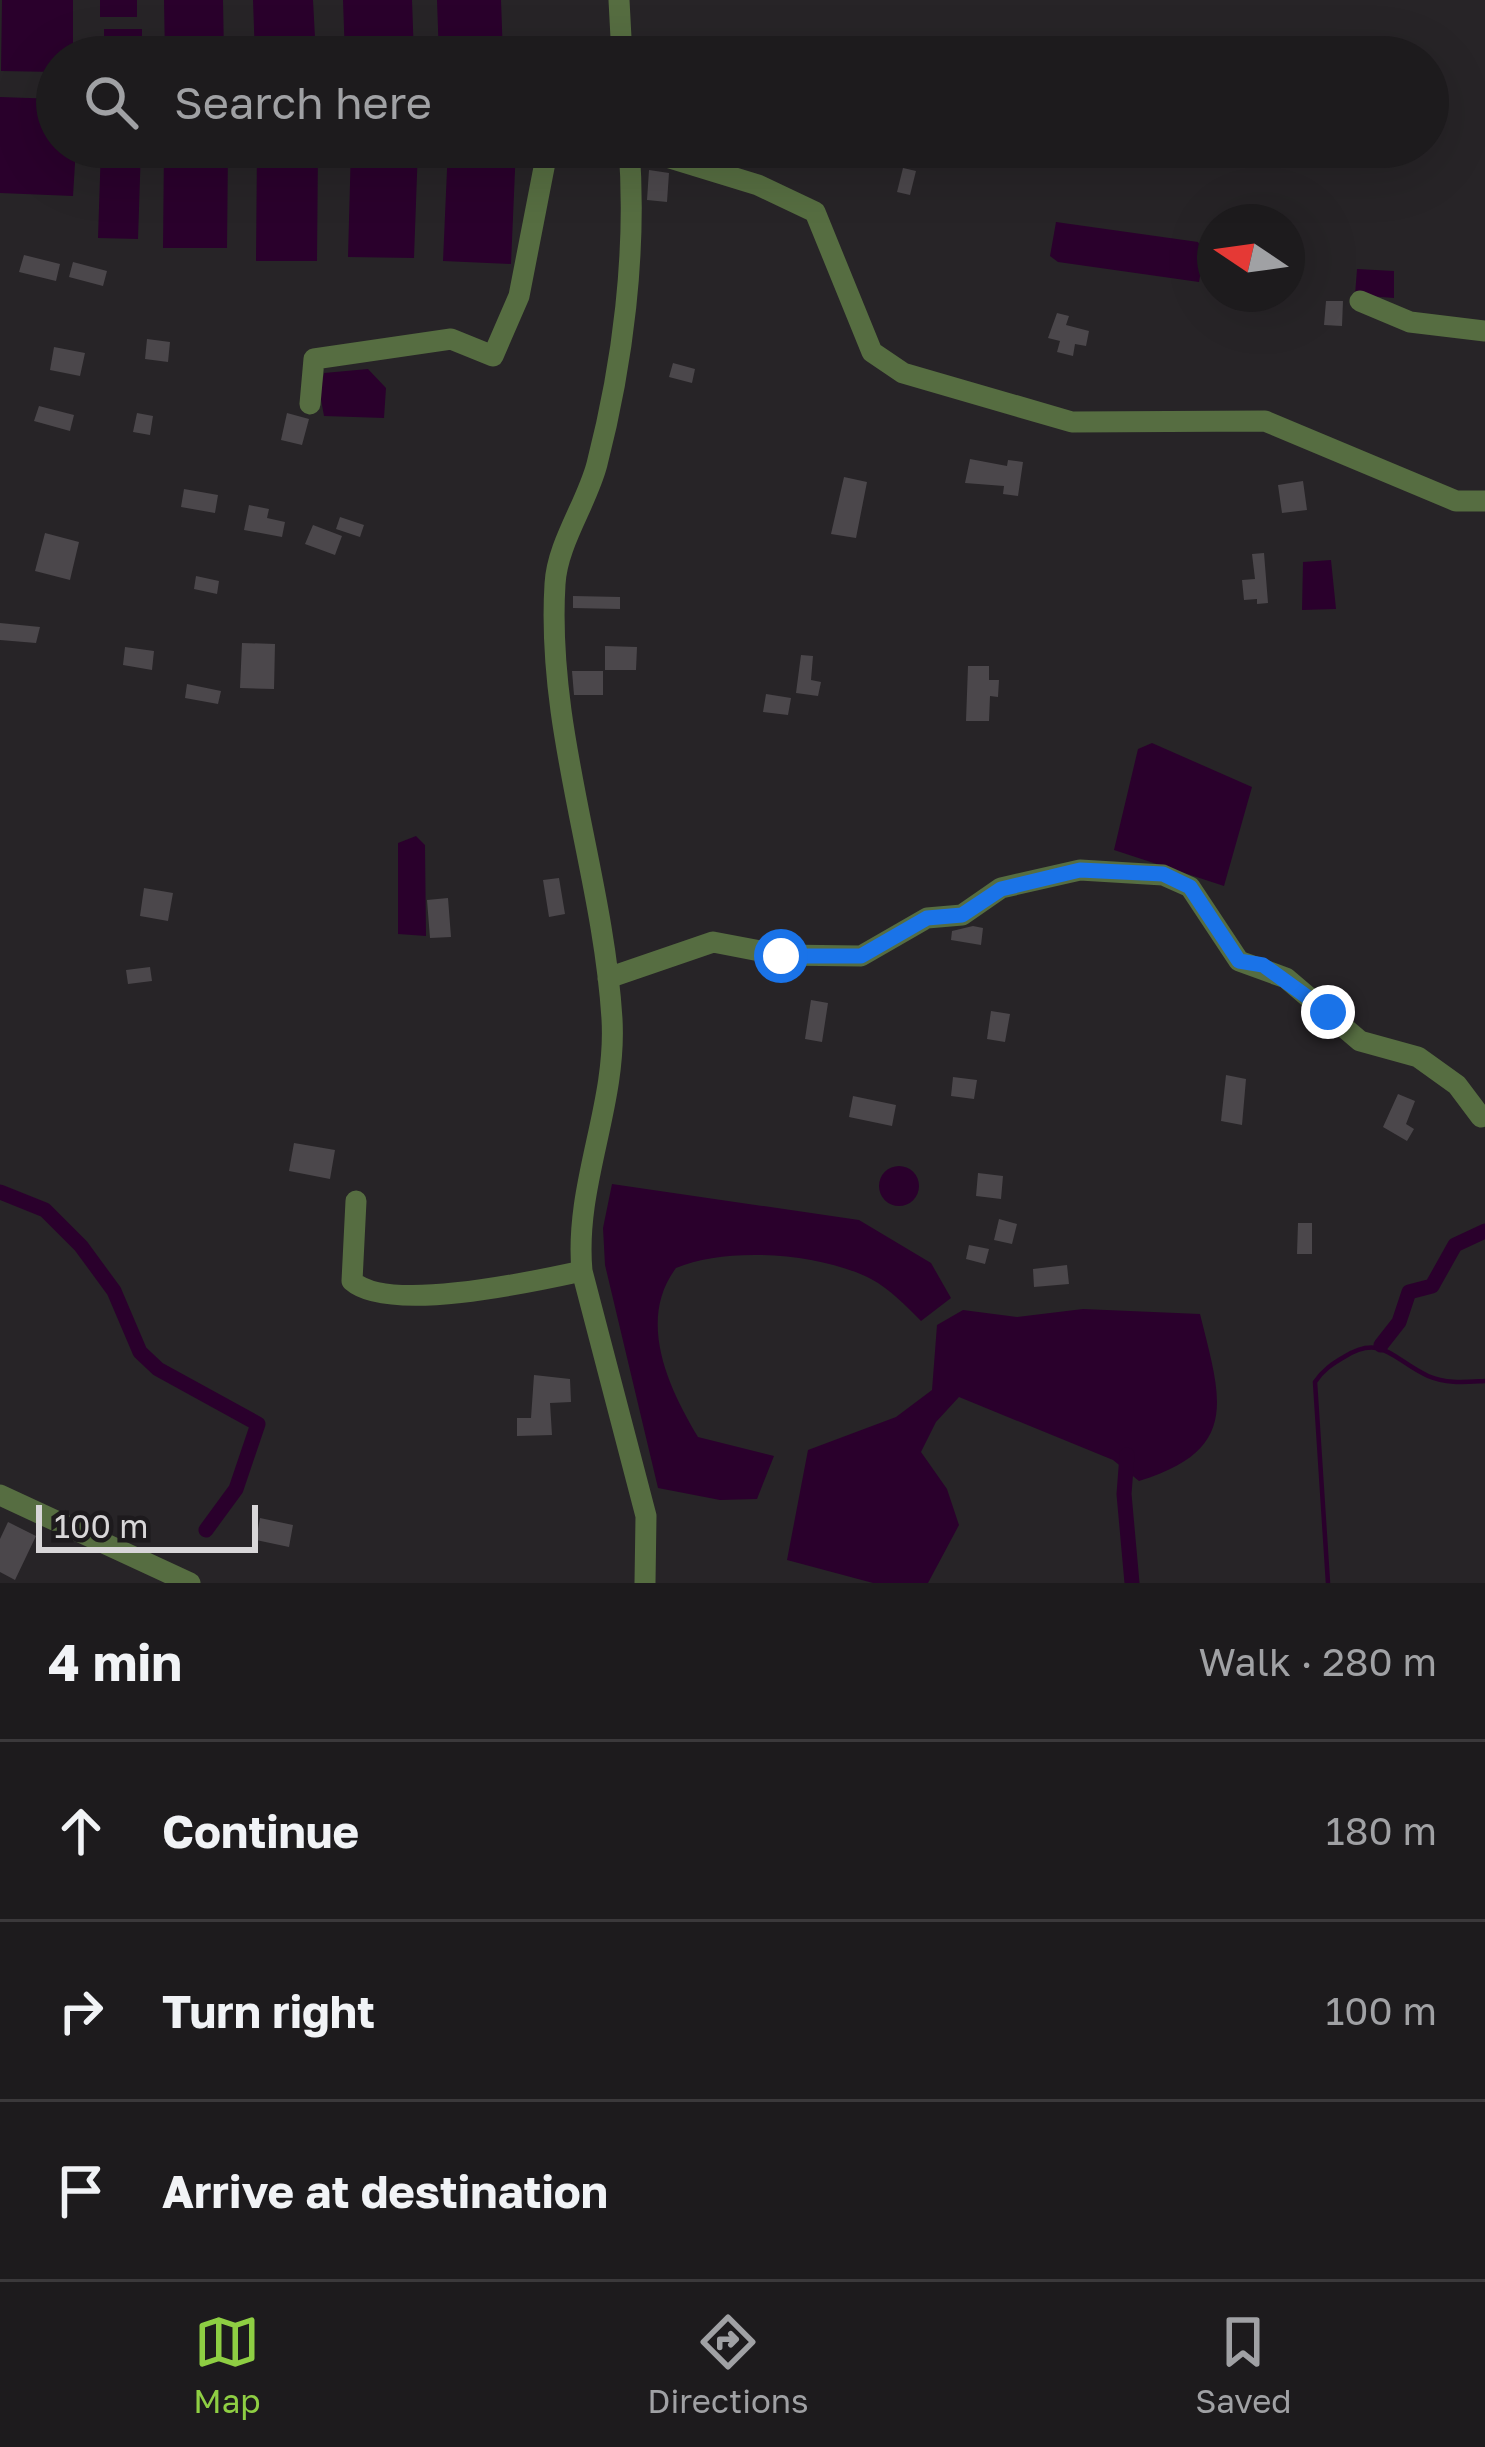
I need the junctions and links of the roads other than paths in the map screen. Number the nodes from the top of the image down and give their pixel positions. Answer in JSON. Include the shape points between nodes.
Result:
{"nodes":[{"id":1,"x":619,"y":0,"type":"edge"},
{"id":2,"x":621,"y":36,"type":"edge"},
{"id":3,"x":544,"y":168,"type":"edge"},
{"id":4,"x":630,"y":168,"type":"edge"},
{"id":5,"x":700,"y":168,"type":"edge"},
{"id":6,"x":1360,"y":301,"type":"dead end"},
{"id":7,"x":1485,"y":331,"type":"edge"},
{"id":8,"x":310,"y":404,"type":"dead end"},
{"id":9,"x":1485,"y":501,"type":"edge"},
{"id":10,"x":608,"y":979,"type":"junction"},
{"id":11,"x":1481,"y":1117,"type":"dead end"},
{"id":12,"x":356,"y":1201,"type":"dead end"},
{"id":13,"x":582,"y":1270,"type":"junction"},
{"id":14,"x":0,"y":1495,"type":"edge"},
{"id":15,"x":190,"y":1583,"type":"edge"},
{"id":16,"x":645,"y":1583,"type":"edge"}],
"edges":[{"from":1,"to":2,"type":"street"},
{"from":3,"to":8,"type":"street","via":[[519,296],[493,356],[451,339],[314,359]]},
{"from":4,"to":10,"type":"street","via":[[619,370],[596,470],[555,579],[562,725]]},
{"from":5,"to":9,"type":"street","via":[[814,212],[872,352],[903,373],[1072,422],[1265,422],[1456,501]]},
{"from":6,"to":7,"type":"street","via":[[1410,322]]},
{"from":10,"to":11,"type":"street","via":[[713,942],[781,956],[861,956],[927,918],[962,915],[1001,889],[1080,870],[1163,874],[1190,887],[1239,961],[1286,978],[1360,1041],[1418,1057],[1457,1085]]},
{"from":10,"to":13,"type":"street","via":[[612,1084],[578,1230]]},
{"from":12,"to":13,"type":"street","via":[[352,1281],[372,1292],[464,1291]]},
{"from":13,"to":16,"type":"street","via":[[646,1516]]},
{"from":14,"to":15,"type":"street"}]}
